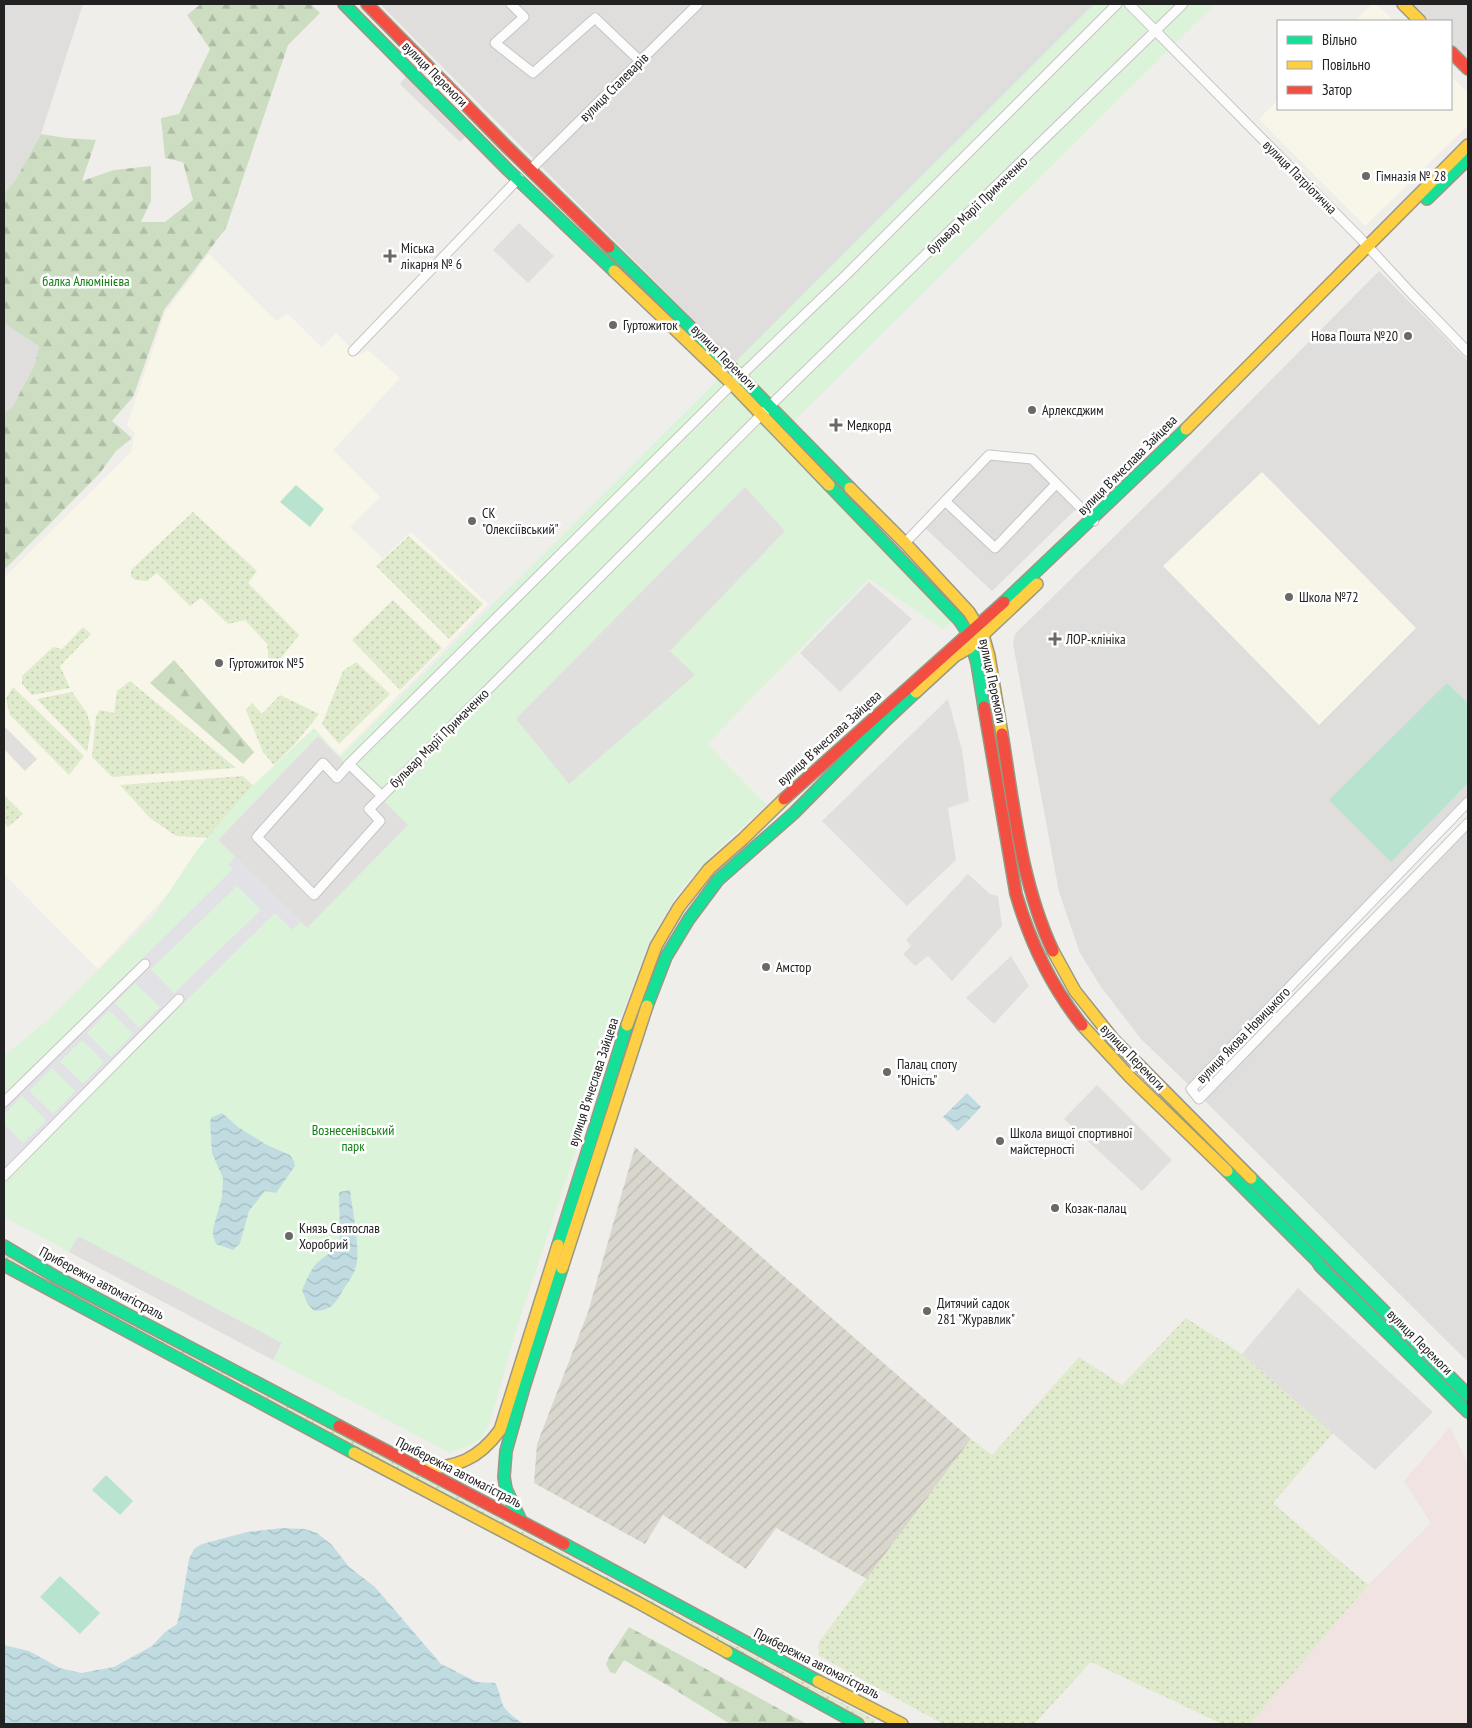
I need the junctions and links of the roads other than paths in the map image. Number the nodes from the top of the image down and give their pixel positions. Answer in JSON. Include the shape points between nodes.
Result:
{"nodes":[{"id":1,"x":344,"y":4,"type":"edge"},
{"id":2,"x":367,"y":4,"type":"edge"},
{"id":3,"x":511,"y":4,"type":"edge"},
{"id":4,"x":698,"y":4,"type":"edge"},
{"id":5,"x":1117,"y":4,"type":"edge"},
{"id":6,"x":1129,"y":4,"type":"edge"},
{"id":7,"x":1183,"y":4,"type":"edge"},
{"id":8,"x":1403,"y":4,"type":"edge"},
{"id":9,"x":1419,"y":20,"type":"edge"},
{"id":10,"x":1156,"y":31,"type":"junction"},
{"id":11,"x":1452,"y":53,"type":"edge"},
{"id":12,"x":640,"y":61,"type":"junction"},
{"id":13,"x":1468,"y":69,"type":"edge"},
{"id":14,"x":1468,"y":145,"type":"edge"},
{"id":15,"x":1468,"y":159,"type":"edge"},
{"id":16,"x":530,"y":170,"type":"junction"},
{"id":17,"x":518,"y":178,"type":"junction"},
{"id":18,"x":1371,"y":249,"type":"junction"},
{"id":19,"x":353,"y":351,"type":"dead end"},
{"id":20,"x":1468,"y":352,"type":"edge"},
{"id":21,"x":736,"y":380,"type":"junction"},
{"id":22,"x":766,"y":411,"type":"junction"},
{"id":23,"x":1056,"y":484,"type":"junction"},
{"id":24,"x":945,"y":501,"type":"junction"},
{"id":25,"x":1094,"y":521,"type":"junction"},
{"id":26,"x":905,"y":543,"type":"junction"},
{"id":27,"x":981,"y":631,"type":"junction"},
{"id":28,"x":968,"y":633,"type":"junction"},
{"id":29,"x":972,"y":645,"type":"junction"},
{"id":30,"x":349,"y":764,"type":"junction"},
{"id":31,"x":382,"y":796,"type":"junction"},
{"id":32,"x":1468,"y":802,"type":"edge"},
{"id":33,"x":1468,"y":823,"type":"edge"},
{"id":34,"x":1058,"y":960,"type":"junction"},
{"id":35,"x":145,"y":964,"type":"dead end"},
{"id":36,"x":1042,"y":966,"type":"junction"},
{"id":37,"x":1072,"y":985,"type":"junction"},
{"id":38,"x":1057,"y":990,"type":"junction"},
{"id":39,"x":179,"y":999,"type":"dead end"},
{"id":40,"x":4,"y":1102,"type":"edge"},
{"id":41,"x":4,"y":1176,"type":"edge"},
{"id":42,"x":4,"y":1246,"type":"edge"},
{"id":43,"x":4,"y":1266,"type":"edge"},
{"id":44,"x":1468,"y":1395,"type":"edge"},
{"id":45,"x":1468,"y":1412,"type":"edge"},
{"id":46,"x":421,"y":1469,"type":"junction"},
{"id":47,"x":521,"y":1521,"type":"junction"},
{"id":48,"x":884,"y":1719,"type":"edge"},
{"id":49,"x":858,"y":1724,"type":"edge"},
{"id":50,"x":902,"y":1724,"type":"edge"}],
"edges":[{"from":1,"to":17,"type":"main road","name":"вулиця Перемоги"},
{"from":2,"to":16,"type":"main road","name":"вулиця Перемоги"},
{"from":3,"to":12,"type":"street","via":[[524,17],[495,43],[532,73],[594,18]]},
{"from":4,"to":12,"type":"street","name":"вулиця Сталеварів"},
{"from":5,"to":21,"type":"street","via":[[847,274]]},
{"from":6,"to":10,"type":"street","name":"вулиця Патріотична"},
{"from":7,"to":10,"type":"street","name":"бульвар Марії Примаченко"},
{"from":8,"to":9,"type":"main road"},
{"from":10,"to":18,"type":"street","name":"вулиця Патріотична"},
{"from":10,"to":22,"type":"street","name":"бульвар Марії Примаченко"},
{"from":11,"to":13,"type":"main road"},
{"from":12,"to":16,"type":"street","name":"вулиця Сталеварів"},
{"from":14,"to":18,"type":"main road","name":"вулиця Вʼячеслава Зайцева"},
{"from":15,"to":18,"type":"main road","name":"вулиця Вʼячеслава Зайцева"},
{"from":16,"to":21,"type":"main road","name":"вулиця Перемоги"},
{"from":17,"to":19,"type":"street"},
{"from":17,"to":21,"type":"main road","name":"вулиця Перемоги"},
{"from":18,"to":20,"type":"street","name":"вулиця Патріотична"},
{"from":18,"to":25,"type":"main road","name":"вулиця Вʼячеслава Зайцева"},
{"from":18,"to":27,"type":"main road","name":"вулиця Вʼячеслава Зайцева"},
{"from":21,"to":22,"type":"main road","name":"вулиця Перемоги"},
{"from":21,"to":30,"type":"street"},
{"from":22,"to":26,"type":"main road","name":"вулиця Перемоги"},
{"from":22,"to":28,"type":"main road","name":"вулиця Перемоги"},
{"from":22,"to":31,"type":"street","name":"бульвар Марії Примаченко"},
{"from":23,"to":24,"type":"street","via":[[1032,460],[989,455]]},
{"from":23,"to":24,"type":"street","via":[[995,548]]},
{"from":23,"to":25,"type":"street"},
{"from":24,"to":26,"type":"street"},
{"from":25,"to":27,"type":"main road","name":"вулиця Вʼячеслава Зайцева"},
{"from":26,"to":27,"type":"main road","name":"вулиця Перемоги","via":[[970,612]]},
{"from":27,"to":28,"type":"main road","name":"вулиця Вʼячеслава Зайцева"},
{"from":27,"to":29,"type":"main road","name":"вулиця Вʼячеслава Зайцева"},
{"from":27,"to":34,"type":"main road","name":"вулиця Перемоги","via":[[989,656],[1023,865]]},
{"from":28,"to":29,"type":"main road","name":"вулиця Перемоги"},
{"from":28,"to":46,"type":"main road","name":"вулиця Вʼячеслава Зайцева","via":[[709,869],[679,907],[656,946],[632,1012],[500,1430],[490,1444],[460,1464],[442,1469]]},
{"from":29,"to":36,"type":"main road","name":"вулиця Перемоги","via":[[986,709],[1016,894],[1026,930]]},
{"from":29,"to":47,"type":"main road","name":"вулиця Вʼячеслава Зайцева","via":[[955,656],[794,813],[718,880],[666,957],[636,1040],[509,1441],[503,1466],[506,1489]]},
{"from":30,"to":31,"type":"street","name":"бульвар Марії Примаченко"},
{"from":30,"to":31,"type":"street","via":[[337,778],[323,763],[257,837],[314,895],[380,821],[369,810]]},
{"from":32,"to":33,"type":"street","name":"вулиця Якова Новицького","via":[[1190,1089],[1199,1099]]},
{"from":34,"to":36,"type":"main road","via":[[1052,968]]},
{"from":34,"to":37,"type":"main road","name":"вулиця Перемоги"},
{"from":35,"to":40,"type":"street"},
{"from":36,"to":38,"type":"main road","name":"вулиця Перемоги"},
{"from":37,"to":38,"type":"main road","via":[[1064,983]]},
{"from":37,"to":44,"type":"main road","name":"вулиця Перемоги","via":[[1096,1020],[1122,1049]]},
{"from":38,"to":45,"type":"main road","name":"вулиця Перемоги","via":[[1086,1031],[1128,1075]]},
{"from":39,"to":41,"type":"street"},
{"from":42,"to":46,"type":"main road","name":"Прибережна автомагістраль","via":[[64,1282]]},
{"from":43,"to":49,"type":"main road","via":[[637,1602]]},
{"from":46,"to":47,"type":"main road","name":"Прибережна автомагістраль"},
{"from":47,"to":48,"type":"main road","name":"Прибережна автомагістраль"},
{"from":48,"to":50,"type":"main road","name":"Прибережна автомагістраль"}]}
